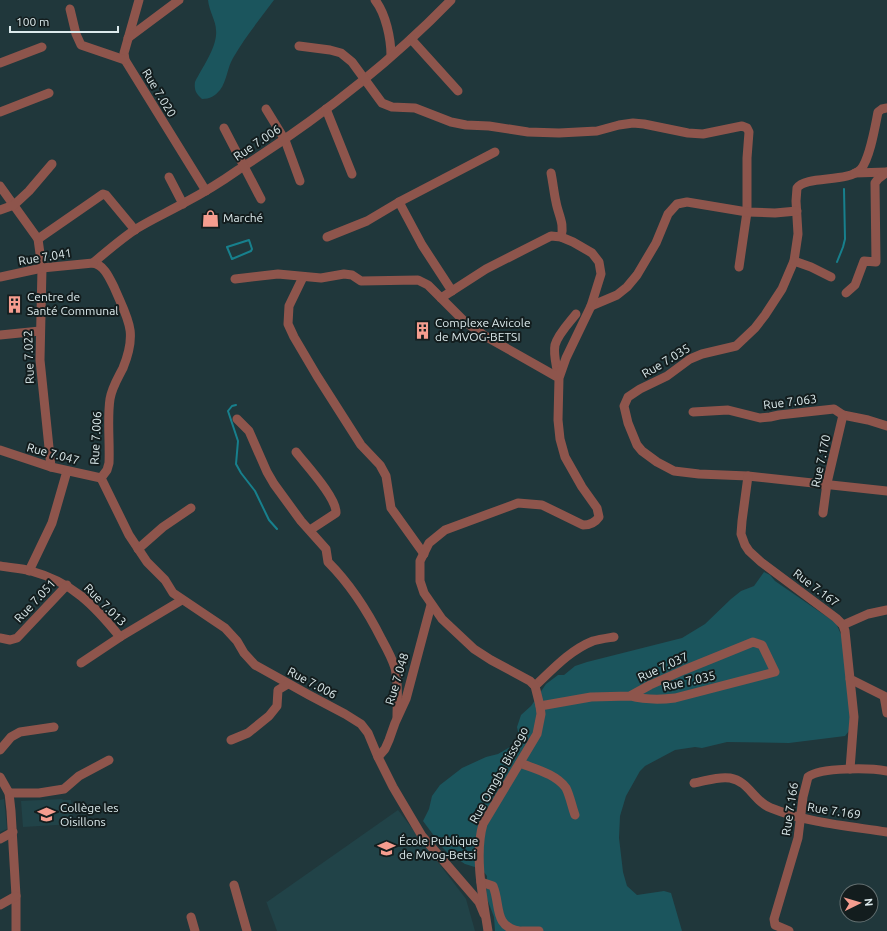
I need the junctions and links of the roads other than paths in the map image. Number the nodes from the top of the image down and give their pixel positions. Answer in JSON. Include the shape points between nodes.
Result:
{"nodes":[{"id":1,"x":139,"y":0,"type":"edge"},
{"id":2,"x":179,"y":0,"type":"edge"},
{"id":3,"x":375,"y":0,"type":"edge"},
{"id":4,"x":451,"y":0,"type":"edge"},
{"id":5,"x":70,"y":9,"type":"dead end"},
{"id":6,"x":128,"y":38,"type":"junction"},
{"id":7,"x":411,"y":39,"type":"junction"},
{"id":8,"x":299,"y":46,"type":"dead end"},
{"id":9,"x":42,"y":47,"type":"dead end"},
{"id":10,"x":391,"y":56,"type":"junction"},
{"id":11,"x":125,"y":60,"type":"junction"},
{"id":12,"x":0,"y":63,"type":"edge"},
{"id":13,"x":364,"y":80,"type":"junction"},
{"id":14,"x":458,"y":91,"type":"dead end"},
{"id":15,"x":49,"y":93,"type":"dead end"},
{"id":16,"x":887,"y":108,"type":"edge"},
{"id":17,"x":266,"y":109,"type":"dead end"},
{"id":18,"x":326,"y":109,"type":"junction"},
{"id":19,"x":0,"y":112,"type":"edge"},
{"id":20,"x":224,"y":128,"type":"dead end"},
{"id":21,"x":285,"y":140,"type":"junction"},
{"id":22,"x":495,"y":152,"type":"dead end"},
{"id":23,"x":52,"y":164,"type":"dead end"},
{"id":24,"x":244,"y":166,"type":"junction"},
{"id":25,"x":887,"y":172,"type":"edge"},
{"id":26,"x":551,"y":173,"type":"dead end"},
{"id":27,"x":855,"y":173,"type":"junction"},
{"id":28,"x":352,"y":174,"type":"dead end"},
{"id":29,"x":170,"y":177,"type":"dead end"},
{"id":30,"x":300,"y":181,"type":"dead end"},
{"id":31,"x":0,"y":186,"type":"edge"},
{"id":32,"x":206,"y":191,"type":"junction"},
{"id":33,"x":261,"y":198,"type":"dead end"},
{"id":34,"x":399,"y":202,"type":"junction"},
{"id":35,"x":183,"y":204,"type":"junction"},
{"id":36,"x":14,"y":205,"type":"junction"},
{"id":37,"x":0,"y":210,"type":"edge"},
{"id":38,"x":797,"y":211,"type":"junction"},
{"id":39,"x":746,"y":212,"type":"junction"},
{"id":40,"x":135,"y":230,"type":"junction"},
{"id":41,"x":562,"y":237,"type":"junction"},
{"id":42,"x":327,"y":238,"type":"dead end"},
{"id":43,"x":38,"y":239,"type":"junction"},
{"id":44,"x":794,"y":261,"type":"junction"},
{"id":45,"x":93,"y":263,"type":"junction"},
{"id":46,"x":739,"y":267,"type":"dead end"},
{"id":47,"x":42,"y":268,"type":"junction"},
{"id":48,"x":0,"y":277,"type":"edge"},
{"id":49,"x":303,"y":277,"type":"junction"},
{"id":50,"x":831,"y":277,"type":"dead end"},
{"id":51,"x":235,"y":278,"type":"dead end"},
{"id":52,"x":452,"y":291,"type":"junction"},
{"id":53,"x":846,"y":293,"type":"dead end"},
{"id":54,"x":441,"y":298,"type":"junction"},
{"id":55,"x":591,"y":306,"type":"junction"},
{"id":56,"x":576,"y":314,"type":"dead end"},
{"id":57,"x":40,"y":331,"type":"junction"},
{"id":58,"x":0,"y":334,"type":"edge"},
{"id":59,"x":559,"y":378,"type":"junction"},
{"id":60,"x":693,"y":412,"type":"dead end"},
{"id":61,"x":843,"y":415,"type":"junction"},
{"id":62,"x":237,"y":419,"type":"dead end"},
{"id":63,"x":887,"y":426,"type":"edge"},
{"id":64,"x":0,"y":450,"type":"edge"},
{"id":65,"x":296,"y":452,"type":"dead end"},
{"id":66,"x":51,"y":467,"type":"junction"},
{"id":67,"x":67,"y":471,"type":"junction"},
{"id":68,"x":748,"y":476,"type":"junction"},
{"id":69,"x":101,"y":478,"type":"junction"},
{"id":70,"x":827,"y":483,"type":"junction"},
{"id":71,"x":887,"y":491,"type":"edge"},
{"id":72,"x":191,"y":508,"type":"dead end"},
{"id":73,"x":824,"y":513,"type":"dead end"},
{"id":74,"x":310,"y":530,"type":"junction"},
{"id":75,"x":138,"y":548,"type":"junction"},
{"id":76,"x":424,"y":554,"type":"junction"},
{"id":77,"x":0,"y":566,"type":"edge"},
{"id":78,"x":30,"y":571,"type":"junction"},
{"id":79,"x":67,"y":585,"type":"junction"},
{"id":80,"x":182,"y":600,"type":"junction"},
{"id":81,"x":431,"y":605,"type":"junction"},
{"id":82,"x":887,"y":610,"type":"edge"},
{"id":83,"x":843,"y":625,"type":"junction"},
{"id":84,"x":120,"y":637,"type":"junction"},
{"id":85,"x":614,"y":637,"type":"dead end"},
{"id":86,"x":0,"y":638,"type":"edge"},
{"id":87,"x":81,"y":663,"type":"dead end"},
{"id":88,"x":775,"y":672,"type":"joint"},
{"id":89,"x":850,"y":679,"type":"junction"},
{"id":90,"x":288,"y":684,"type":"junction"},
{"id":91,"x":535,"y":686,"type":"junction"},
{"id":92,"x":630,"y":696,"type":"junction"},
{"id":93,"x":540,"y":706,"type":"junction"},
{"id":94,"x":887,"y":713,"type":"edge"},
{"id":95,"x":397,"y":717,"type":"junction"},
{"id":96,"x":54,"y":727,"type":"dead end"},
{"id":97,"x":231,"y":740,"type":"dead end"},
{"id":98,"x":0,"y":750,"type":"edge"},
{"id":99,"x":378,"y":757,"type":"junction"},
{"id":100,"x":109,"y":760,"type":"dead end"},
{"id":101,"x":520,"y":763,"type":"junction"},
{"id":102,"x":850,"y":769,"type":"junction"},
{"id":103,"x":887,"y":771,"type":"edge"},
{"id":104,"x":0,"y":777,"type":"edge"},
{"id":105,"x":694,"y":783,"type":"dead end"},
{"id":106,"x":9,"y":794,"type":"junction"},
{"id":107,"x":575,"y":815,"type":"dead end"},
{"id":108,"x":801,"y":818,"type":"junction"},
{"id":109,"x":13,"y":832,"type":"junction"},
{"id":110,"x":887,"y":832,"type":"edge"},
{"id":111,"x":0,"y":839,"type":"edge"},
{"id":112,"x":482,"y":882,"type":"junction"},
{"id":113,"x":234,"y":885,"type":"dead end"},
{"id":114,"x":16,"y":896,"type":"junction"},
{"id":115,"x":0,"y":905,"type":"edge"},
{"id":116,"x":484,"y":914,"type":"junction"},
{"id":117,"x":191,"y":917,"type":"dead end"},
{"id":118,"x":16,"y":931,"type":"edge"},
{"id":119,"x":195,"y":931,"type":"edge"},
{"id":120,"x":247,"y":931,"type":"edge"},
{"id":121,"x":488,"y":931,"type":"edge"},
{"id":122,"x":520,"y":931,"type":"edge"},
{"id":123,"x":539,"y":931,"type":"edge"},
{"id":124,"x":789,"y":931,"type":"edge"}],
"edges":[{"from":1,"to":6,"type":"street"},
{"from":2,"to":6,"type":"street"},
{"from":3,"to":10,"type":"street","via":[[388,32]]},
{"from":4,"to":7,"type":"street","name":"Rue 7.006"},
{"from":5,"to":11,"type":"street","via":[[80,45]]},
{"from":6,"to":11,"type":"street"},
{"from":7,"to":10,"type":"street","name":"Rue 7.006"},
{"from":7,"to":14,"type":"street"},
{"from":8,"to":13,"type":"street","via":[[341,53],[352,62]]},
{"from":9,"to":12,"type":"street"},
{"from":10,"to":13,"type":"street","name":"Rue 7.006"},
{"from":11,"to":32,"type":"street","name":"Rue 7.020"},
{"from":13,"to":18,"type":"street","name":"Rue 7.006"},
{"from":13,"to":39,"type":"street","via":[[382,103],[392,107],[415,108],[466,125],[559,133],[597,131],[625,124],[644,124],[703,134],[742,126],[750,132]]},
{"from":15,"to":19,"type":"street"},
{"from":16,"to":27,"type":"street","via":[[878,112],[864,164]]},
{"from":17,"to":21,"type":"street"},
{"from":18,"to":21,"type":"street","name":"Rue 7.006"},
{"from":18,"to":28,"type":"street"},
{"from":20,"to":24,"type":"street"},
{"from":21,"to":24,"type":"street","name":"Rue 7.006"},
{"from":21,"to":30,"type":"street"},
{"from":22,"to":34,"type":"street"},
{"from":23,"to":36,"type":"street"},
{"from":24,"to":32,"type":"street","name":"Rue 7.006"},
{"from":24,"to":33,"type":"street"},
{"from":25,"to":27,"type":"street","name":"Rue 7.035"},
{"from":25,"to":53,"type":"street","via":[[875,183],[876,262],[864,261],[855,285]]},
{"from":26,"to":41,"type":"street","via":[[562,224]]},
{"from":27,"to":38,"type":"street","name":"Rue 7.035","via":[[803,182],[797,188]]},
{"from":29,"to":35,"type":"street"},
{"from":31,"to":36,"type":"street","name":"Rue 7.022"},
{"from":32,"to":35,"type":"street","name":"Rue 7.006"},
{"from":34,"to":42,"type":"street","via":[[367,221]]},
{"from":34,"to":52,"type":"street","via":[[422,245]]},
{"from":35,"to":40,"type":"street","name":"Rue 7.006"},
{"from":36,"to":37,"type":"street"},
{"from":36,"to":43,"type":"street","name":"Rue 7.022"},
{"from":38,"to":39,"type":"street"},
{"from":38,"to":44,"type":"street","name":"Rue 7.035","via":[[798,234]]},
{"from":39,"to":46,"type":"street"},
{"from":39,"to":55,"type":"street","via":[[687,202],[677,204],[668,214],[656,243],[638,275],[616,295]]},
{"from":40,"to":43,"type":"street","via":[[103,194]]},
{"from":40,"to":45,"type":"street","name":"Rue 7.006"},
{"from":41,"to":52,"type":"street","via":[[551,236],[486,269]]},
{"from":41,"to":55,"type":"street","via":[[592,253],[599,262],[601,274]]},
{"from":43,"to":47,"type":"street","name":"Rue 7.022"},
{"from":44,"to":50,"type":"street"},
{"from":44,"to":68,"type":"street","name":"Rue 7.035","via":[[782,289],[765,315],[736,346],[690,359],[668,376],[628,397],[624,406],[637,445],[647,456],[674,471]]},
{"from":45,"to":47,"type":"street","name":"Rue 7.041"},
{"from":45,"to":69,"type":"street","name":"Rue 7.006","via":[[103,268],[112,283],[132,334],[127,358],[110,399],[109,463]]},
{"from":47,"to":48,"type":"street","name":"Rue 7.041"},
{"from":47,"to":57,"type":"street","name":"Rue 7.022"},
{"from":49,"to":51,"type":"street","via":[[278,274]]},
{"from":49,"to":54,"type":"street","via":[[321,278],[344,274],[360,281],[418,280],[428,285]]},
{"from":49,"to":76,"type":"street","via":[[289,306],[288,324],[317,376],[361,445],[380,464],[386,476],[391,508]]},
{"from":52,"to":54,"type":"street"},
{"from":54,"to":59,"type":"street","via":[[464,321],[485,336]]},
{"from":55,"to":59,"type":"street"},
{"from":56,"to":59,"type":"street","via":[[555,345]]},
{"from":57,"to":58,"type":"street"},
{"from":57,"to":66,"type":"street","name":"Rue 7.022","via":[[40,360]]},
{"from":59,"to":76,"type":"street","via":[[558,420],[562,448],[582,487],[597,508],[599,517],[595,522],[583,525],[542,506],[518,504],[445,530],[429,543]]},
{"from":60,"to":61,"type":"street","name":"Rue 7.063","via":[[728,410],[770,418],[834,409]]},
{"from":61,"to":63,"type":"street","name":"Rue 7.063"},
{"from":61,"to":70,"type":"street","name":"Rue 7.170"},
{"from":62,"to":74,"type":"street","via":[[249,431],[274,484]]},
{"from":64,"to":66,"type":"street","name":"Rue 7.047"},
{"from":65,"to":74,"type":"street","via":[[337,508],[336,513]]},
{"from":66,"to":67,"type":"street","name":"Rue 7.047"},
{"from":67,"to":69,"type":"street","name":"Rue 7.047"},
{"from":67,"to":78,"type":"street","via":[[52,523]]},
{"from":68,"to":70,"type":"street","name":"Rue 7.035"},
{"from":68,"to":83,"type":"street","name":"Rue 7.167","via":[[741,534],[745,545],[760,562]]},
{"from":69,"to":75,"type":"street","name":"Rue 7.006","via":[[129,536]]},
{"from":70,"to":71,"type":"street","name":"Rue 7.035"},
{"from":70,"to":73,"type":"street","name":"Rue 7.170"},
{"from":72,"to":75,"type":"street"},
{"from":74,"to":95,"type":"street","via":[[326,549],[326,560],[371,618],[390,654],[396,676]]},
{"from":75,"to":80,"type":"street","name":"Rue 7.006","via":[[173,593]]},
{"from":76,"to":81,"type":"street","via":[[420,561],[420,581]]},
{"from":77,"to":78,"type":"street","name":"Rue 7.013"},
{"from":78,"to":79,"type":"street","name":"Rue 7.013"},
{"from":79,"to":84,"type":"street","name":"Rue 7.013","via":[[85,599]]},
{"from":79,"to":86,"type":"street","name":"Rue 7.051","via":[[18,638]]},
{"from":80,"to":84,"type":"street","name":"Rue 7.013"},
{"from":80,"to":90,"type":"street","name":"Rue 7.006","via":[[225,628],[255,665]]},
{"from":81,"to":91,"type":"street","via":[[442,619],[474,648]]},
{"from":81,"to":95,"type":"street","name":"Rue 7.048","via":[[406,699]]},
{"from":82,"to":83,"type":"street","via":[[868,614]]},
{"from":83,"to":89,"type":"street","name":"Rue 7.167"},
{"from":84,"to":87,"type":"street"},
{"from":85,"to":91,"type":"street","via":[[593,641],[576,650]]},
{"from":88,"to":92,"type":"street","name":"Rue 7.035","via":[[675,698],[644,700]]},
{"from":88,"to":92,"type":"street","name":"Rue 7.037","via":[[762,644],[753,642],[684,670]]},
{"from":89,"to":94,"type":"street","via":[[884,696]]},
{"from":89,"to":102,"type":"street","name":"Rue 7.167","via":[[854,717]]},
{"from":90,"to":97,"type":"street","via":[[278,690],[277,706],[269,716],[248,733]]},
{"from":90,"to":99,"type":"street","name":"Rue 7.006","via":[[361,724],[368,733]]},
{"from":91,"to":93,"type":"street","name":"Rue Omgba Bissogo"},
{"from":92,"to":93,"type":"street","name":"Rue 7.037","via":[[591,697]]},
{"from":93,"to":101,"type":"street","name":"Rue Omgba Bissogo","via":[[537,734]]},
{"from":95,"to":99,"type":"street","name":"Rue 7.048","via":[[385,749]]},
{"from":96,"to":98,"type":"street","via":[[20,732],[11,737]]},
{"from":99,"to":116,"type":"street","name":"Rue 7.006","via":[[422,836],[480,902]]},
{"from":100,"to":106,"type":"street","via":[[79,776],[64,789]]},
{"from":101,"to":107,"type":"street","via":[[560,781],[567,790]]},
{"from":101,"to":112,"type":"street","name":"Rue Omgba Bissogo","via":[[483,824],[478,848]]},
{"from":102,"to":103,"type":"street","name":"Rue 7.166"},
{"from":102,"to":108,"type":"street","name":"Rue 7.166","via":[[815,773],[808,777]]},
{"from":104,"to":106,"type":"street"},
{"from":105,"to":108,"type":"street","name":"Rue 7.169","via":[[720,777],[731,778],[742,782],[765,805]]},
{"from":106,"to":109,"type":"street"},
{"from":108,"to":110,"type":"street","name":"Rue 7.169"},
{"from":108,"to":124,"type":"street","name":"Rue 7.166","via":[[798,838],[774,922],[775,925]]},
{"from":109,"to":111,"type":"street"},
{"from":109,"to":114,"type":"street"},
{"from":112,"to":116,"type":"street","name":"Rue Omgba Bissogo"},
{"from":112,"to":122,"type":"street","via":[[493,886],[506,926]]},
{"from":113,"to":120,"type":"street"},
{"from":114,"to":115,"type":"street"},
{"from":114,"to":118,"type":"street"},
{"from":116,"to":121,"type":"street","name":"Rue Omgba Bissogo"},
{"from":117,"to":119,"type":"street"},
{"from":122,"to":123,"type":"street"}]}
